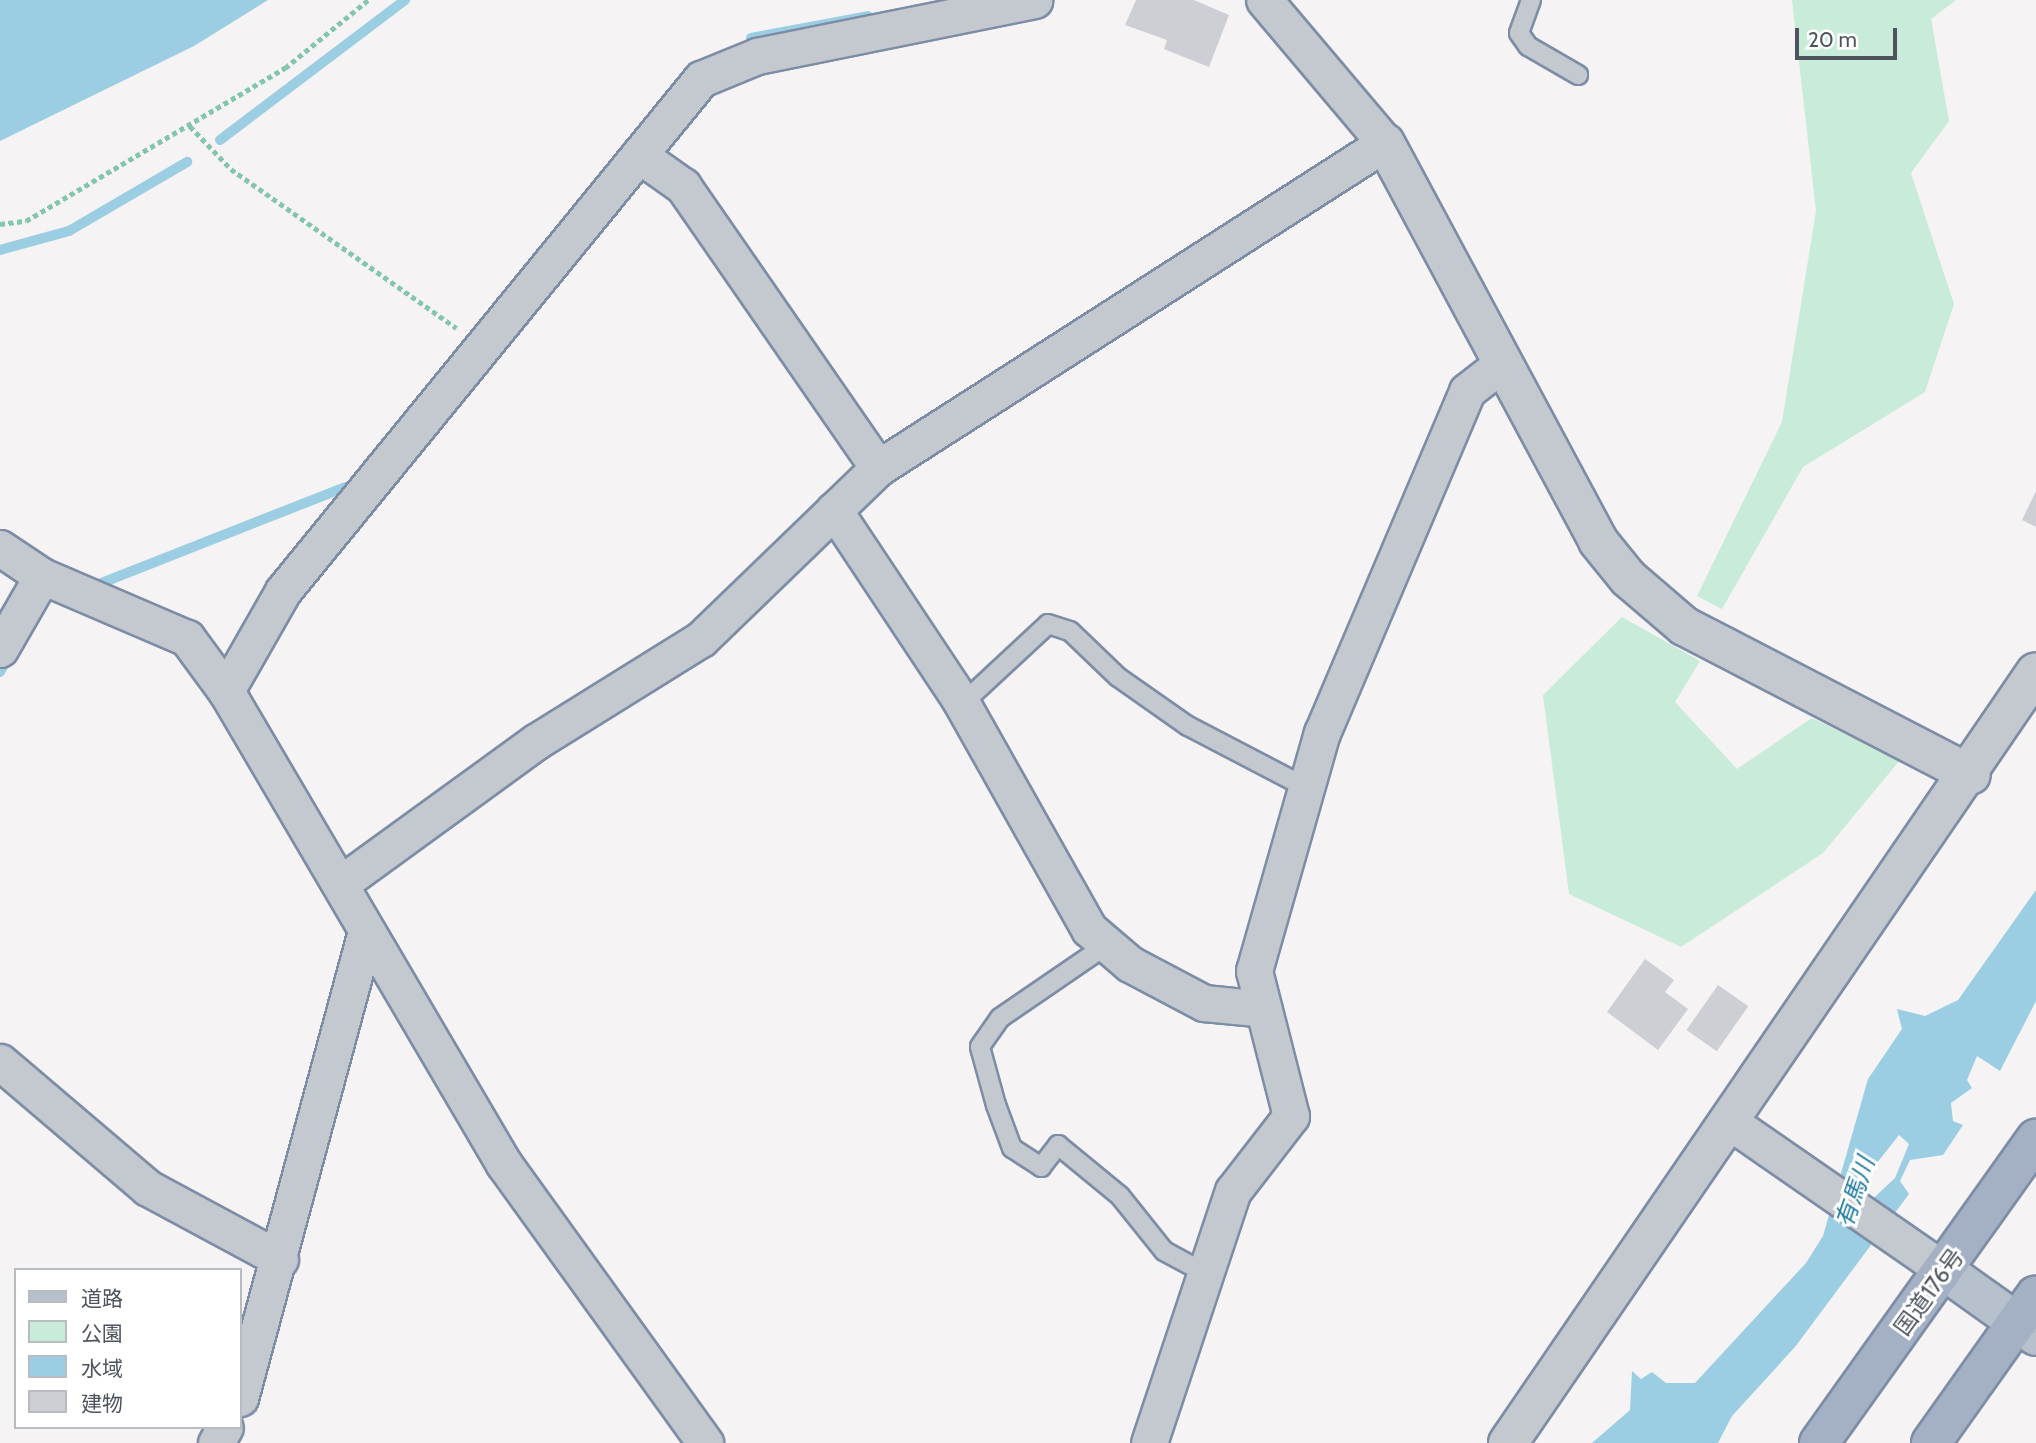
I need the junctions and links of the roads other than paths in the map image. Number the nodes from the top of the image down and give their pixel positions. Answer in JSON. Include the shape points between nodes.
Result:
{"nodes":[{"id":1,"x":1034,"y":0,"type":"edge"},
{"id":2,"x":1264,"y":0,"type":"edge"},
{"id":3,"x":1531,"y":0,"type":"edge"},
{"id":4,"x":1577,"y":75,"type":"dead end"},
{"id":5,"x":1385,"y":143,"type":"junction"},
{"id":6,"x":648,"y":161,"type":"junction"},
{"id":7,"x":1503,"y":363,"type":"junction"},
{"id":8,"x":878,"y":468,"type":"junction"},
{"id":9,"x":834,"y":510,"type":"junction"},
{"id":10,"x":0,"y":548,"type":"edge"},
{"id":11,"x":42,"y":576,"type":"junction"},
{"id":12,"x":0,"y":649,"type":"edge"},
{"id":13,"x":2036,"y":672,"type":"edge"},
{"id":14,"x":226,"y":691,"type":"junction"},
{"id":15,"x":962,"y":704,"type":"junction"},
{"id":16,"x":1971,"y":775,"type":"junction"},
{"id":17,"x":1309,"y":789,"type":"junction"},
{"id":18,"x":340,"y":884,"type":"junction"},
{"id":19,"x":365,"y":935,"type":"junction"},
{"id":20,"x":1108,"y":944,"type":"junction"},
{"id":21,"x":1264,"y":1009,"type":"junction"},
{"id":22,"x":0,"y":1062,"type":"edge"},
{"id":23,"x":1741,"y":1129,"type":"junction"},
{"id":24,"x":2036,"y":1139,"type":"edge"},
{"id":25,"x":281,"y":1259,"type":"junction"},
{"id":26,"x":1945,"y":1271,"type":"junction"},
{"id":27,"x":1203,"y":1272,"type":"junction"},
{"id":28,"x":2029,"y":1318,"type":"edge"},
{"id":29,"x":242,"y":1391,"type":"edge"},
{"id":30,"x":705,"y":1443,"type":"edge"},
{"id":31,"x":1149,"y":1443,"type":"edge"},
{"id":32,"x":1508,"y":1443,"type":"edge"},
{"id":33,"x":1819,"y":1443,"type":"edge"},
{"id":34,"x":1931,"y":1443,"type":"edge"}],
"edges":[{"from":1,"to":6,"type":"street","via":[[757,55],[701,79]]},
{"from":2,"to":5,"type":"street"},
{"from":3,"to":4,"type":"lane","via":[[1519,33],[1528,46]]},
{"from":5,"to":7,"type":"street"},
{"from":5,"to":8,"type":"street"},
{"from":6,"to":8,"type":"street","via":[[683,186]]},
{"from":6,"to":14,"type":"street","via":[[483,347],[283,591]]},
{"from":7,"to":16,"type":"street","via":[[1598,541],[1628,578],[1684,626]]},
{"from":7,"to":17,"type":"street","via":[[1467,391],[1322,733]]},
{"from":8,"to":9,"type":"street"},
{"from":9,"to":15,"type":"street"},
{"from":9,"to":18,"type":"street","via":[[701,639],[537,741]]},
{"from":10,"to":11,"type":"street"},
{"from":11,"to":12,"type":"street"},
{"from":11,"to":14,"type":"street","via":[[187,638]]},
{"from":13,"to":16,"type":"street"},
{"from":14,"to":18,"type":"street"},
{"from":15,"to":17,"type":"lane","via":[[1048,625],[1070,631],[1118,677],[1188,726]]},
{"from":15,"to":20,"type":"street","via":[[1089,929]]},
{"from":16,"to":23,"type":"street"},
{"from":17,"to":21,"type":"street","via":[[1254,971]]},
{"from":18,"to":19,"type":"street"},
{"from":19,"to":25,"type":"street","via":[[304,1143]]},
{"from":19,"to":30,"type":"street","via":[[504,1164]]},
{"from":20,"to":21,"type":"street","via":[[1204,1003]]},
{"from":20,"to":27,"type":"lane","via":[[993,1027],[980,1047],[996,1105],[1012,1148],[1041,1167],[1058,1145],[1120,1196],[1164,1251]]},
{"from":21,"to":27,"type":"street","via":[[1291,1116],[1233,1191]]},
{"from":22,"to":25,"type":"street","via":[[148,1188]]},
{"from":23,"to":26,"type":"street"},
{"from":23,"to":32,"type":"street"},
{"from":24,"to":26,"type":"highway","name":"国道176号"},
{"from":25,"to":29,"type":"street"},
{"from":26,"to":28,"type":"main road"},
{"from":26,"to":33,"type":"highway","name":"国道176号"},
{"from":27,"to":31,"type":"street"},
{"from":28,"to":34,"type":"highway"}]}
